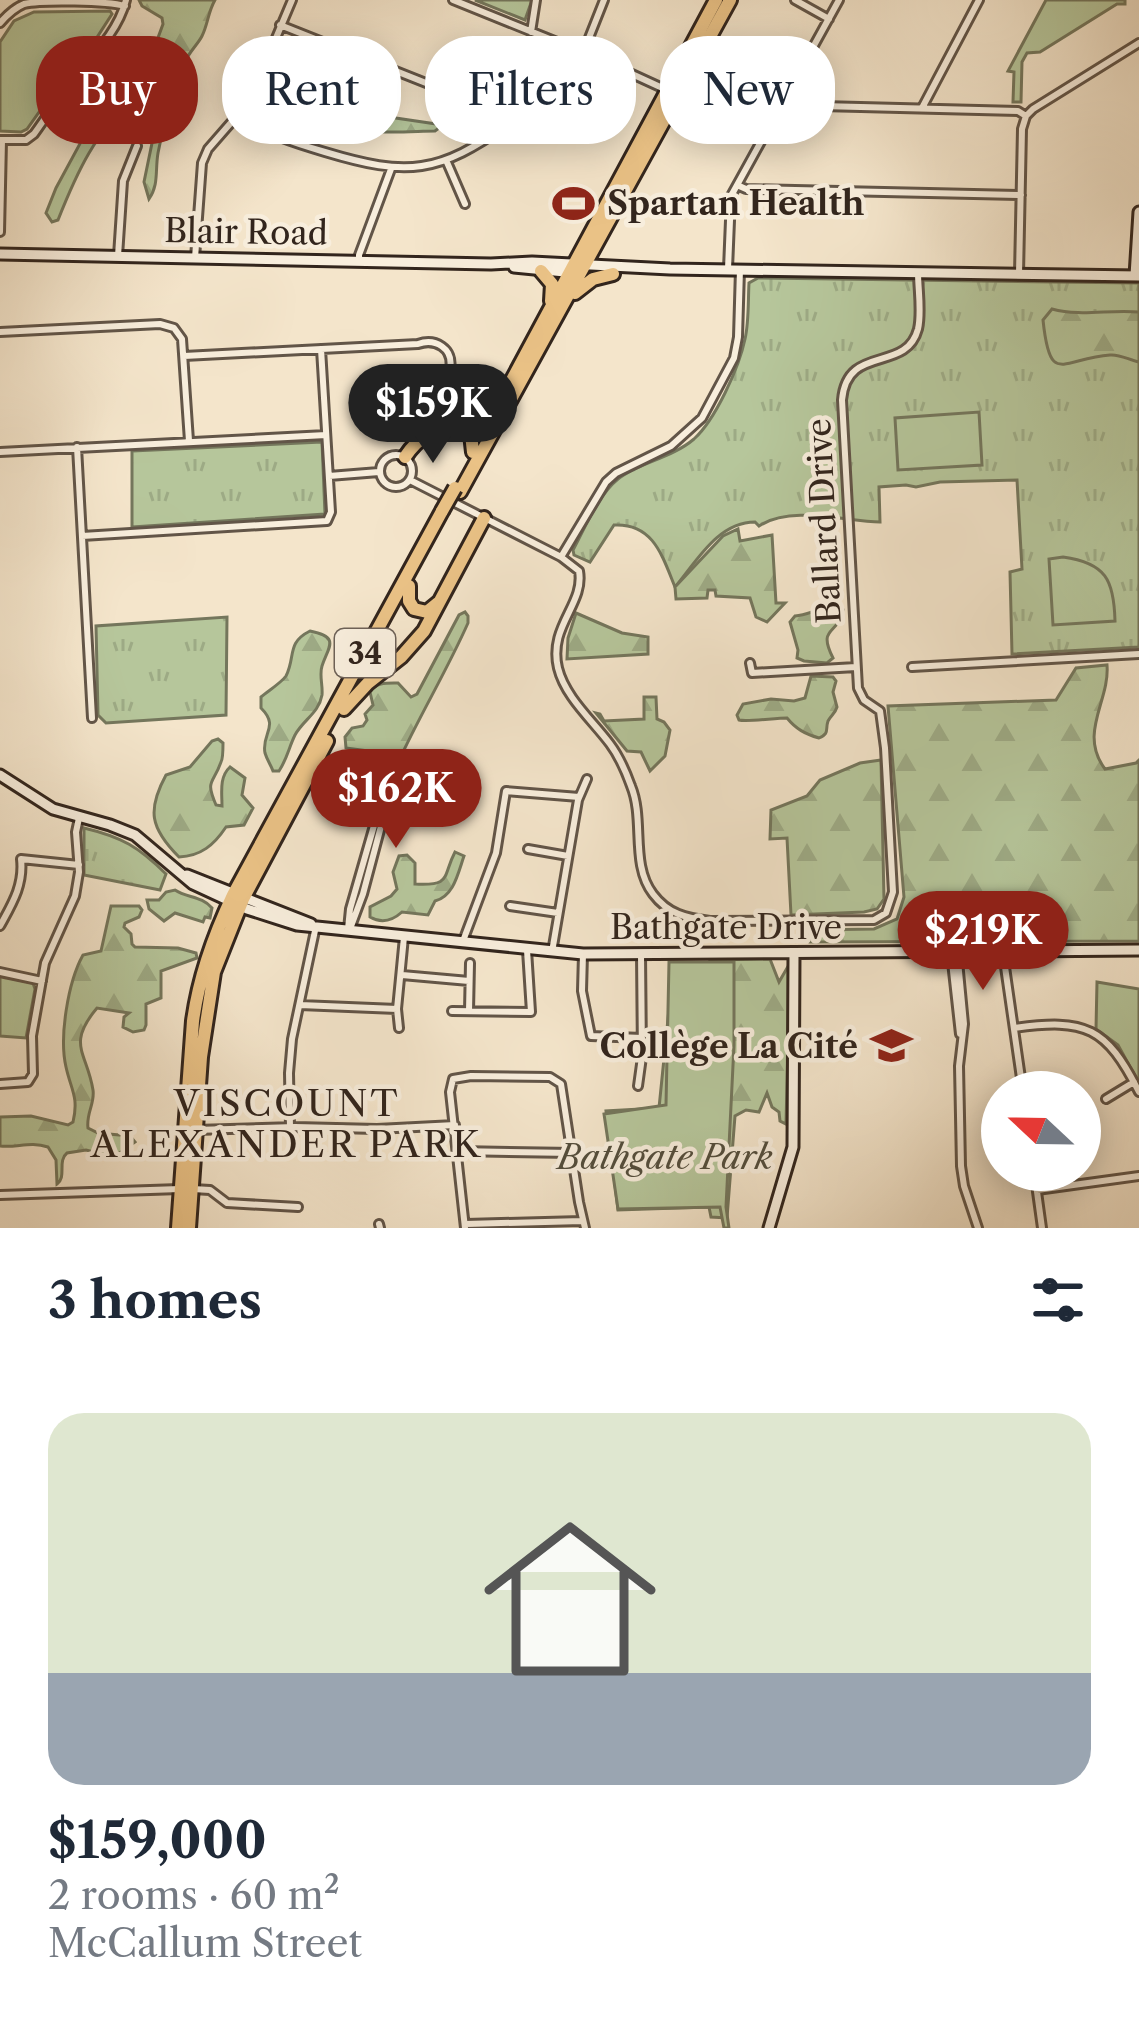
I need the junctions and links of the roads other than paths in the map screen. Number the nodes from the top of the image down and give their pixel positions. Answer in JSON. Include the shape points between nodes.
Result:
{"nodes":[{"id":1,"x":292,"y":0,"type":"edge"},
{"id":2,"x":453,"y":0,"type":"edge"},
{"id":3,"x":536,"y":0,"type":"edge"},
{"id":4,"x":604,"y":0,"type":"edge"},
{"id":5,"x":716,"y":0,"type":"edge"},
{"id":6,"x":730,"y":0,"type":"edge"},
{"id":7,"x":795,"y":0,"type":"edge"},
{"id":8,"x":839,"y":0,"type":"edge"},
{"id":9,"x":979,"y":0,"type":"edge"},
{"id":10,"x":125,"y":3,"type":"edge"},
{"id":11,"x":829,"y":19,"type":"junction"},
{"id":12,"x":0,"y":22,"type":"edge"},
{"id":13,"x":280,"y":25,"type":"junction"},
{"id":14,"x":531,"y":32,"type":"junction"},
{"id":15,"x":276,"y":36,"type":"edge"},
{"id":16,"x":541,"y":36,"type":"edge"},
{"id":17,"x":590,"y":36,"type":"edge"},
{"id":18,"x":703,"y":36,"type":"edge"},
{"id":19,"x":703,"y":36,"type":"edge"},
{"id":20,"x":820,"y":36,"type":"edge"},
{"id":21,"x":1139,"y":43,"type":"edge"},
{"id":22,"x":425,"y":83,"type":"edge"},
{"id":23,"x":835,"y":106,"type":"edge"},
{"id":24,"x":922,"y":108,"type":"junction"},
{"id":25,"x":1027,"y":116,"type":"junction"},
{"id":26,"x":660,"y":117,"type":"edge"},
{"id":27,"x":222,"y":133,"type":"edge"},
{"id":28,"x":1,"y":140,"type":"edge"},
{"id":29,"x":299,"y":144,"type":"edge"},
{"id":30,"x":481,"y":144,"type":"edge"},
{"id":31,"x":760,"y":144,"type":"edge"},
{"id":32,"x":136,"y":146,"type":"dead end"},
{"id":33,"x":446,"y":160,"type":"junction"},
{"id":34,"x":391,"y":169,"type":"junction"},
{"id":35,"x":737,"y":185,"type":"junction"},
{"id":36,"x":1021,"y":195,"type":"junction"},
{"id":37,"x":465,"y":204,"type":"dead end"},
{"id":38,"x":1139,"y":212,"type":"edge"},
{"id":39,"x":0,"y":232,"type":"edge"},
{"id":40,"x":0,"y":254,"type":"edge"},
{"id":41,"x":118,"y":256,"type":"junction"},
{"id":42,"x":195,"y":258,"type":"junction"},
{"id":43,"x":359,"y":261,"type":"junction"},
{"id":44,"x":491,"y":265,"type":"junction"},
{"id":45,"x":577,"y":268,"type":"junction"},
{"id":46,"x":670,"y":269,"type":"junction"},
{"id":47,"x":734,"y":269,"type":"junction"},
{"id":48,"x":541,"y":271,"type":"junction"},
{"id":49,"x":918,"y":272,"type":"junction"},
{"id":50,"x":614,"y":274,"type":"junction"},
{"id":51,"x":1019,"y":274,"type":"junction"},
{"id":52,"x":1137,"y":276,"type":"edge"},
{"id":53,"x":553,"y":313,"type":"junction"},
{"id":54,"x":0,"y":332,"type":"edge"},
{"id":55,"x":321,"y":350,"type":"junction"},
{"id":56,"x":184,"y":356,"type":"junction"},
{"id":57,"x":507,"y":390,"type":"junction"},
{"id":58,"x":437,"y":397,"type":"dead end"},
{"id":59,"x":456,"y":426,"type":"junction"},
{"id":60,"x":326,"y":435,"type":"junction"},
{"id":61,"x":189,"y":441,"type":"junction"},
{"id":62,"x":77,"y":447,"type":"junction"},
{"id":63,"x":0,"y":452,"type":"edge"},
{"id":64,"x":473,"y":452,"type":"junction"},
{"id":65,"x":405,"y":458,"type":"junction"},
{"id":66,"x":380,"y":472,"type":"junction"},
{"id":67,"x":329,"y":476,"type":"junction"},
{"id":68,"x":410,"y":480,"type":"junction"},
{"id":69,"x":457,"y":490,"type":"junction"},
{"id":70,"x":445,"y":513,"type":"junction"},
{"id":71,"x":484,"y":518,"type":"junction"},
{"id":72,"x":82,"y":536,"type":"junction"},
{"id":73,"x":561,"y":557,"type":"junction"},
{"id":74,"x":409,"y":586,"type":"junction"},
{"id":75,"x":441,"y":598,"type":"junction"},
{"id":76,"x":1139,"y":654,"type":"edge"},
{"id":77,"x":750,"y":663,"type":"dead end"},
{"id":78,"x":856,"y":667,"type":"junction"},
{"id":79,"x":912,"y":667,"type":"dead end"},
{"id":80,"x":344,"y":709,"type":"junction"},
{"id":81,"x":92,"y":718,"type":"dead end"},
{"id":82,"x":0,"y":775,"type":"edge"},
{"id":83,"x":586,"y":779,"type":"dead end"},
{"id":84,"x":579,"y":797,"type":"junction"},
{"id":85,"x":79,"y":818,"type":"junction"},
{"id":86,"x":528,"y":849,"type":"dead end"},
{"id":87,"x":568,"y":856,"type":"junction"},
{"id":88,"x":79,"y":865,"type":"junction"},
{"id":89,"x":236,"y":900,"type":"junction"},
{"id":90,"x":510,"y":906,"type":"dead end"},
{"id":91,"x":558,"y":913,"type":"junction"},
{"id":92,"x":0,"y":926,"type":"edge"},
{"id":93,"x":316,"y":926,"type":"junction"},
{"id":94,"x":349,"y":932,"type":"junction"},
{"id":95,"x":404,"y":937,"type":"junction"},
{"id":96,"x":463,"y":943,"type":"junction"},
{"id":97,"x":527,"y":950,"type":"junction"},
{"id":98,"x":1139,"y":950,"type":"edge"},
{"id":99,"x":552,"y":952,"type":"junction"},
{"id":100,"x":1003,"y":952,"type":"junction"},
{"id":101,"x":955,"y":953,"type":"junction"},
{"id":102,"x":583,"y":954,"type":"junction"},
{"id":103,"x":641,"y":954,"type":"junction"},
{"id":104,"x":794,"y":954,"type":"junction"},
{"id":105,"x":470,"y":964,"type":"dead end"},
{"id":106,"x":0,"y":972,"type":"edge"},
{"id":107,"x":402,"y":975,"type":"junction"},
{"id":108,"x":42,"y":980,"type":"junction"},
{"id":109,"x":469,"y":981,"type":"junction"},
{"id":110,"x":300,"y":1005,"type":"junction"},
{"id":111,"x":397,"y":1009,"type":"junction"},
{"id":112,"x":470,"y":1010,"type":"junction"},
{"id":113,"x":452,"y":1011,"type":"dead end"},
{"id":114,"x":399,"y":1028,"type":"dead end"},
{"id":115,"x":1014,"y":1028,"type":"junction"},
{"id":116,"x":642,"y":1038,"type":"junction"},
{"id":117,"x":1020,"y":1071,"type":"edge"},
{"id":118,"x":1134,"y":1082,"type":"junction"},
{"id":119,"x":0,"y":1084,"type":"edge"},
{"id":120,"x":638,"y":1086,"type":"dead end"},
{"id":121,"x":1139,"y":1092,"type":"edge"},
{"id":122,"x":1106,"y":1099,"type":"dead end"},
{"id":123,"x":455,"y":1125,"type":"junction"},
{"id":124,"x":290,"y":1127,"type":"junction"},
{"id":125,"x":191,"y":1130,"type":"junction"},
{"id":126,"x":457,"y":1151,"type":"junction"},
{"id":127,"x":573,"y":1153,"type":"junction"},
{"id":128,"x":1139,"y":1176,"type":"edge"},
{"id":129,"x":1101,"y":1181,"type":"edge"},
{"id":130,"x":186,"y":1189,"type":"junction"},
{"id":131,"x":1037,"y":1191,"type":"edge"},
{"id":132,"x":0,"y":1195,"type":"edge"},
{"id":133,"x":298,"y":1208,"type":"dead end"},
{"id":134,"x":584,"y":1225,"type":"edge"},
{"id":135,"x":465,"y":1226,"type":"edge"},
{"id":136,"x":178,"y":1228,"type":"edge"},
{"id":137,"x":189,"y":1228,"type":"edge"},
{"id":138,"x":769,"y":1228,"type":"edge"},
{"id":139,"x":977,"y":1228,"type":"edge"},
{"id":140,"x":1042,"y":1228,"type":"edge"}],
"edges":[{"from":1,"to":13,"type":"street"},
{"from":2,"to":14,"type":"street"},
{"from":3,"to":14,"type":"street"},
{"from":4,"to":17,"type":"street"},
{"from":5,"to":18,"type":"main road","number":"34"},
{"from":6,"to":19,"type":"main road","number":"34"},
{"from":7,"to":11,"type":"street"},
{"from":8,"to":11,"type":"street"},
{"from":9,"to":24,"type":"street"},
{"from":10,"to":12,"type":"street","via":[[34,2]]},
{"from":10,"to":28,"type":"street","via":[[34,134]]},
{"from":11,"to":20,"type":"street"},
{"from":13,"to":15,"type":"street"},
{"from":13,"to":22,"type":"street"},
{"from":14,"to":16,"type":"street"},
{"from":21,"to":25,"type":"street"},
{"from":23,"to":24,"type":"street"},
{"from":24,"to":25,"type":"street"},
{"from":25,"to":36,"type":"street"},
{"from":26,"to":45,"type":"main road","number":"34"},
{"from":27,"to":42,"type":"street","via":[[202,163]]},
{"from":28,"to":39,"type":"street"},
{"from":29,"to":34,"type":"street"},
{"from":30,"to":33,"type":"street"},
{"from":31,"to":35,"type":"street"},
{"from":32,"to":41,"type":"street","via":[[123,181]]},
{"from":33,"to":34,"type":"street"},
{"from":33,"to":37,"type":"street"},
{"from":34,"to":43,"type":"street"},
{"from":35,"to":36,"type":"street"},
{"from":35,"to":47,"type":"street","via":[[729,202]]},
{"from":36,"to":51,"type":"street"},
{"from":38,"to":52,"type":"street"},
{"from":40,"to":41,"type":"street","name":"Blair Road"},
{"from":41,"to":42,"type":"street","name":"Blair Road"},
{"from":42,"to":43,"type":"street","name":"Blair Road"},
{"from":43,"to":44,"type":"street","name":"Blair Road"},
{"from":44,"to":45,"type":"street","name":"Blair Road"},
{"from":44,"to":48,"type":"street","name":"Blair Road"},
{"from":45,"to":46,"type":"street","name":"Blair Road"},
{"from":45,"to":48,"type":"street","name":"Blair Road"},
{"from":45,"to":50,"type":"street","name":"Blair Road"},
{"from":45,"to":53,"type":"main road","number":"34"},
{"from":46,"to":47,"type":"street","name":"Blair Road"},
{"from":46,"to":50,"type":"street","name":"Blair Road"},
{"from":47,"to":49,"type":"street","name":"Blair Road"},
{"from":47,"to":73,"type":"street","via":[[734,358],[702,418],[671,446],[606,482]]},
{"from":48,"to":53,"type":"main road","via":[[552,284]]},
{"from":49,"to":51,"type":"street","name":"Blair Road"},
{"from":49,"to":78,"type":"street","name":"Ballard Drive","via":[[914,338],[894,356],[854,369],[843,387]]},
{"from":50,"to":53,"type":"main road","via":[[593,279]]},
{"from":51,"to":52,"type":"street","name":"Blair Road"},
{"from":53,"to":57,"type":"main road","number":"34"},
{"from":53,"to":69,"type":"main road","number":"34"},
{"from":54,"to":56,"type":"street","via":[[160,325],[174,328]]},
{"from":55,"to":56,"type":"street"},
{"from":55,"to":58,"type":"street","via":[[442,345],[450,370]]},
{"from":55,"to":60,"type":"street"},
{"from":56,"to":61,"type":"street"},
{"from":57,"to":59,"type":"main road","via":[[486,413]]},
{"from":57,"to":64,"type":"main road","number":"34"},
{"from":59,"to":64,"type":"main road","via":[[471,434]]},
{"from":59,"to":65,"type":"main road","via":[[428,432]]},
{"from":60,"to":61,"type":"street"},
{"from":60,"to":67,"type":"street"},
{"from":61,"to":62,"type":"street"},
{"from":62,"to":63,"type":"street"},
{"from":62,"to":72,"type":"street"},
{"from":64,"to":69,"type":"main road","number":"34"},
{"from":65,"to":66,"type":"street","via":[[386,458]]},
{"from":65,"to":68,"type":"street"},
{"from":66,"to":67,"type":"street"},
{"from":66,"to":68,"type":"street","via":[[392,487]]},
{"from":67,"to":72,"type":"street","via":[[327,521]]},
{"from":68,"to":71,"type":"street"},
{"from":69,"to":70,"type":"main road","number":"34","bridge":true},
{"from":70,"to":74,"type":"main road","number":"34"},
{"from":70,"to":89,"type":"main road","number":"34"},
{"from":71,"to":73,"type":"street"},
{"from":71,"to":75,"type":"main road"},
{"from":72,"to":81,"type":"street"},
{"from":73,"to":78,"type":"street","via":[[581,576],[559,632],[558,667],[633,788],[646,884],[664,906],[690,919],[866,922],[886,913],[893,892],[885,748],[880,711],[860,695]]},
{"from":74,"to":75,"type":"main road","via":[[417,611]]},
{"from":74,"to":80,"type":"main road","number":"34"},
{"from":75,"to":80,"type":"main road","via":[[416,641]]},
{"from":76,"to":79,"type":"street"},
{"from":77,"to":78,"type":"street","via":[[752,673]]},
{"from":80,"to":89,"type":"main road","number":"34"},
{"from":82,"to":85,"type":"street","name":"Bathgate Drive"},
{"from":83,"to":84,"type":"street"},
{"from":84,"to":87,"type":"street"},
{"from":84,"to":96,"type":"street","via":[[506,790],[496,853]]},
{"from":85,"to":88,"type":"street"},
{"from":85,"to":89,"type":"street","name":"Bathgate Drive","via":[[135,836],[175,869]]},
{"from":86,"to":87,"type":"street"},
{"from":87,"to":91,"type":"street"},
{"from":88,"to":92,"type":"street","via":[[21,860],[18,891]]},
{"from":88,"to":108,"type":"street","via":[[73,904]]},
{"from":89,"to":93,"type":"street","name":"Bathgate Drive"},
{"from":89,"to":125,"type":"main road","number":"34","via":[[207,958]]},
{"from":90,"to":91,"type":"street"},
{"from":91,"to":99,"type":"street"},
{"from":93,"to":94,"type":"street","name":"Bathgate Drive"},
{"from":93,"to":110,"type":"street"},
{"from":94,"to":94,"type":"street","via":[[368,877],[394,766],[350,909]]},
{"from":94,"to":95,"type":"street","name":"Bathgate Drive"},
{"from":95,"to":96,"type":"street","name":"Bathgate Drive"},
{"from":95,"to":107,"type":"street"},
{"from":96,"to":97,"type":"street","name":"Bathgate Drive"},
{"from":97,"to":99,"type":"street","name":"Bathgate Drive"},
{"from":97,"to":112,"type":"street","via":[[530,1012]]},
{"from":98,"to":100,"type":"street","name":"Bathgate Drive"},
{"from":99,"to":102,"type":"street","name":"Bathgate Drive"},
{"from":100,"to":101,"type":"street","name":"Bathgate Drive"},
{"from":100,"to":115,"type":"street"},
{"from":101,"to":104,"type":"street","name":"Bathgate Drive"},
{"from":101,"to":139,"type":"street","via":[[964,1006],[962,1175]]},
{"from":102,"to":103,"type":"street","name":"Bathgate Drive"},
{"from":102,"to":116,"type":"street","via":[[591,1036]]},
{"from":103,"to":104,"type":"street","name":"Bathgate Drive"},
{"from":103,"to":116,"type":"street"},
{"from":104,"to":138,"type":"street","via":[[793,1147]]},
{"from":105,"to":109,"type":"street"},
{"from":106,"to":108,"type":"street"},
{"from":107,"to":109,"type":"street"},
{"from":107,"to":111,"type":"street"},
{"from":108,"to":119,"type":"street","via":[[31,1079]]},
{"from":109,"to":112,"type":"street"},
{"from":110,"to":111,"type":"street"},
{"from":110,"to":124,"type":"street"},
{"from":111,"to":114,"type":"street"},
{"from":112,"to":113,"type":"street"},
{"from":115,"to":117,"type":"street"},
{"from":115,"to":118,"type":"street","via":[[1062,1023],[1089,1030],[1112,1046]]},
{"from":116,"to":120,"type":"street"},
{"from":118,"to":121,"type":"street"},
{"from":118,"to":122,"type":"street"},
{"from":123,"to":124,"type":"street"},
{"from":123,"to":126,"type":"street"},
{"from":123,"to":127,"type":"street","via":[[453,1079],[550,1077],[565,1095]]},
{"from":124,"to":125,"type":"street"},
{"from":125,"to":130,"type":"main road","number":"34"},
{"from":126,"to":127,"type":"street"},
{"from":126,"to":135,"type":"street"},
{"from":127,"to":134,"type":"street"},
{"from":128,"to":129,"type":"street"},
{"from":130,"to":132,"type":"street"},
{"from":130,"to":133,"type":"street","via":[[210,1190],[227,1203]]},
{"from":130,"to":136,"type":"main road","number":"34"},
{"from":130,"to":137,"type":"main road","number":"34"},
{"from":131,"to":140,"type":"street"},
{"from":134,"to":135,"type":"street"}]}
